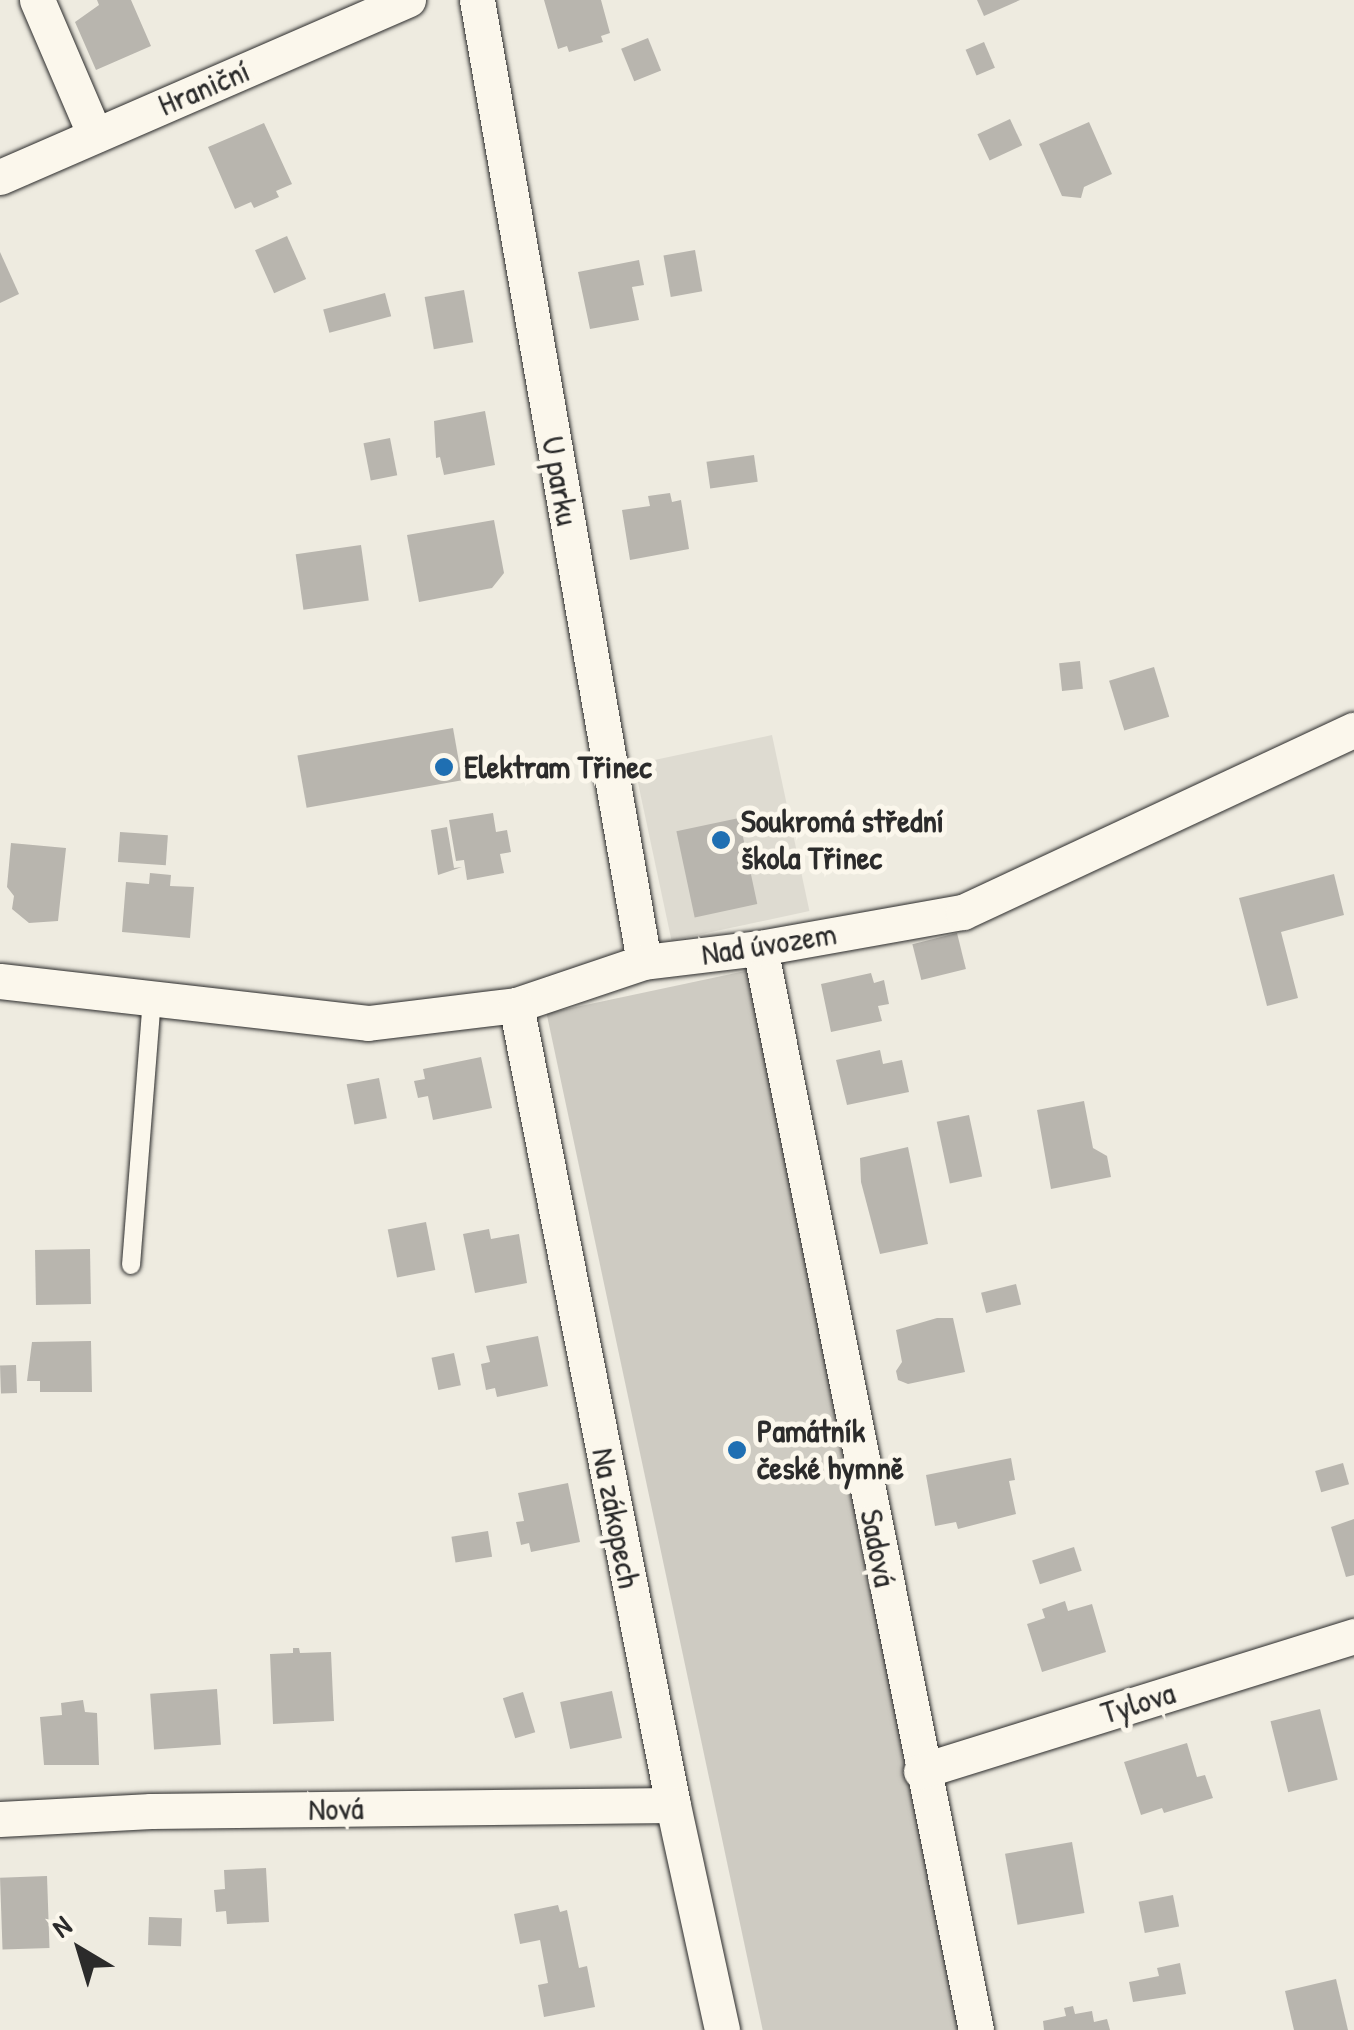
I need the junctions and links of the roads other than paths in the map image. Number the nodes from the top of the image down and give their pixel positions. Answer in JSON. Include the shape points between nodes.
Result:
{"nodes":[{"id":1,"x":36,"y":0,"type":"edge"},
{"id":2,"x":408,"y":0,"type":"edge"},
{"id":3,"x":477,"y":0,"type":"edge"},
{"id":4,"x":95,"y":135,"type":"junction"},
{"id":5,"x":0,"y":177,"type":"edge"},
{"id":6,"x":1354,"y":730,"type":"edge"},
{"id":7,"x":760,"y":948,"type":"junction"},
{"id":8,"x":644,"y":962,"type":"junction"},
{"id":9,"x":0,"y":980,"type":"edge"},
{"id":10,"x":152,"y":1000,"type":"junction"},
{"id":11,"x":516,"y":1005,"type":"junction"},
{"id":12,"x":131,"y":1265,"type":"dead end"},
{"id":13,"x":1354,"y":1636,"type":"edge"},
{"id":14,"x":922,"y":1771,"type":"junction"},
{"id":15,"x":672,"y":1805,"type":"junction"},
{"id":16,"x":0,"y":1819,"type":"edge"},
{"id":17,"x":722,"y":2030,"type":"edge"},
{"id":18,"x":976,"y":2030,"type":"edge"}],
"edges":[{"from":1,"to":4,"type":"street"},
{"from":2,"to":4,"type":"street","name":"Hraniční"},
{"from":3,"to":8,"type":"street","name":"U parku"},
{"from":4,"to":5,"type":"street","name":"Hraniční"},
{"from":6,"to":7,"type":"street","name":"Nad úvozem","via":[[964,912]]},
{"from":7,"to":8,"type":"street","name":"Nad úvozem"},
{"from":7,"to":14,"type":"street","name":"Sadová"},
{"from":8,"to":11,"type":"street","name":"Nad úvozem"},
{"from":9,"to":10,"type":"street","name":"Nad úvozem"},
{"from":10,"to":11,"type":"street","name":"Nad úvozem","via":[[368,1024]]},
{"from":10,"to":12,"type":"lane"},
{"from":11,"to":15,"type":"street","name":"Na zákopech"},
{"from":13,"to":14,"type":"street","name":"Tylova"},
{"from":14,"to":18,"type":"street","name":"Sadová"},
{"from":15,"to":16,"type":"street","name":"Nová"},
{"from":15,"to":17,"type":"street","name":"Na zákopech"}]}
